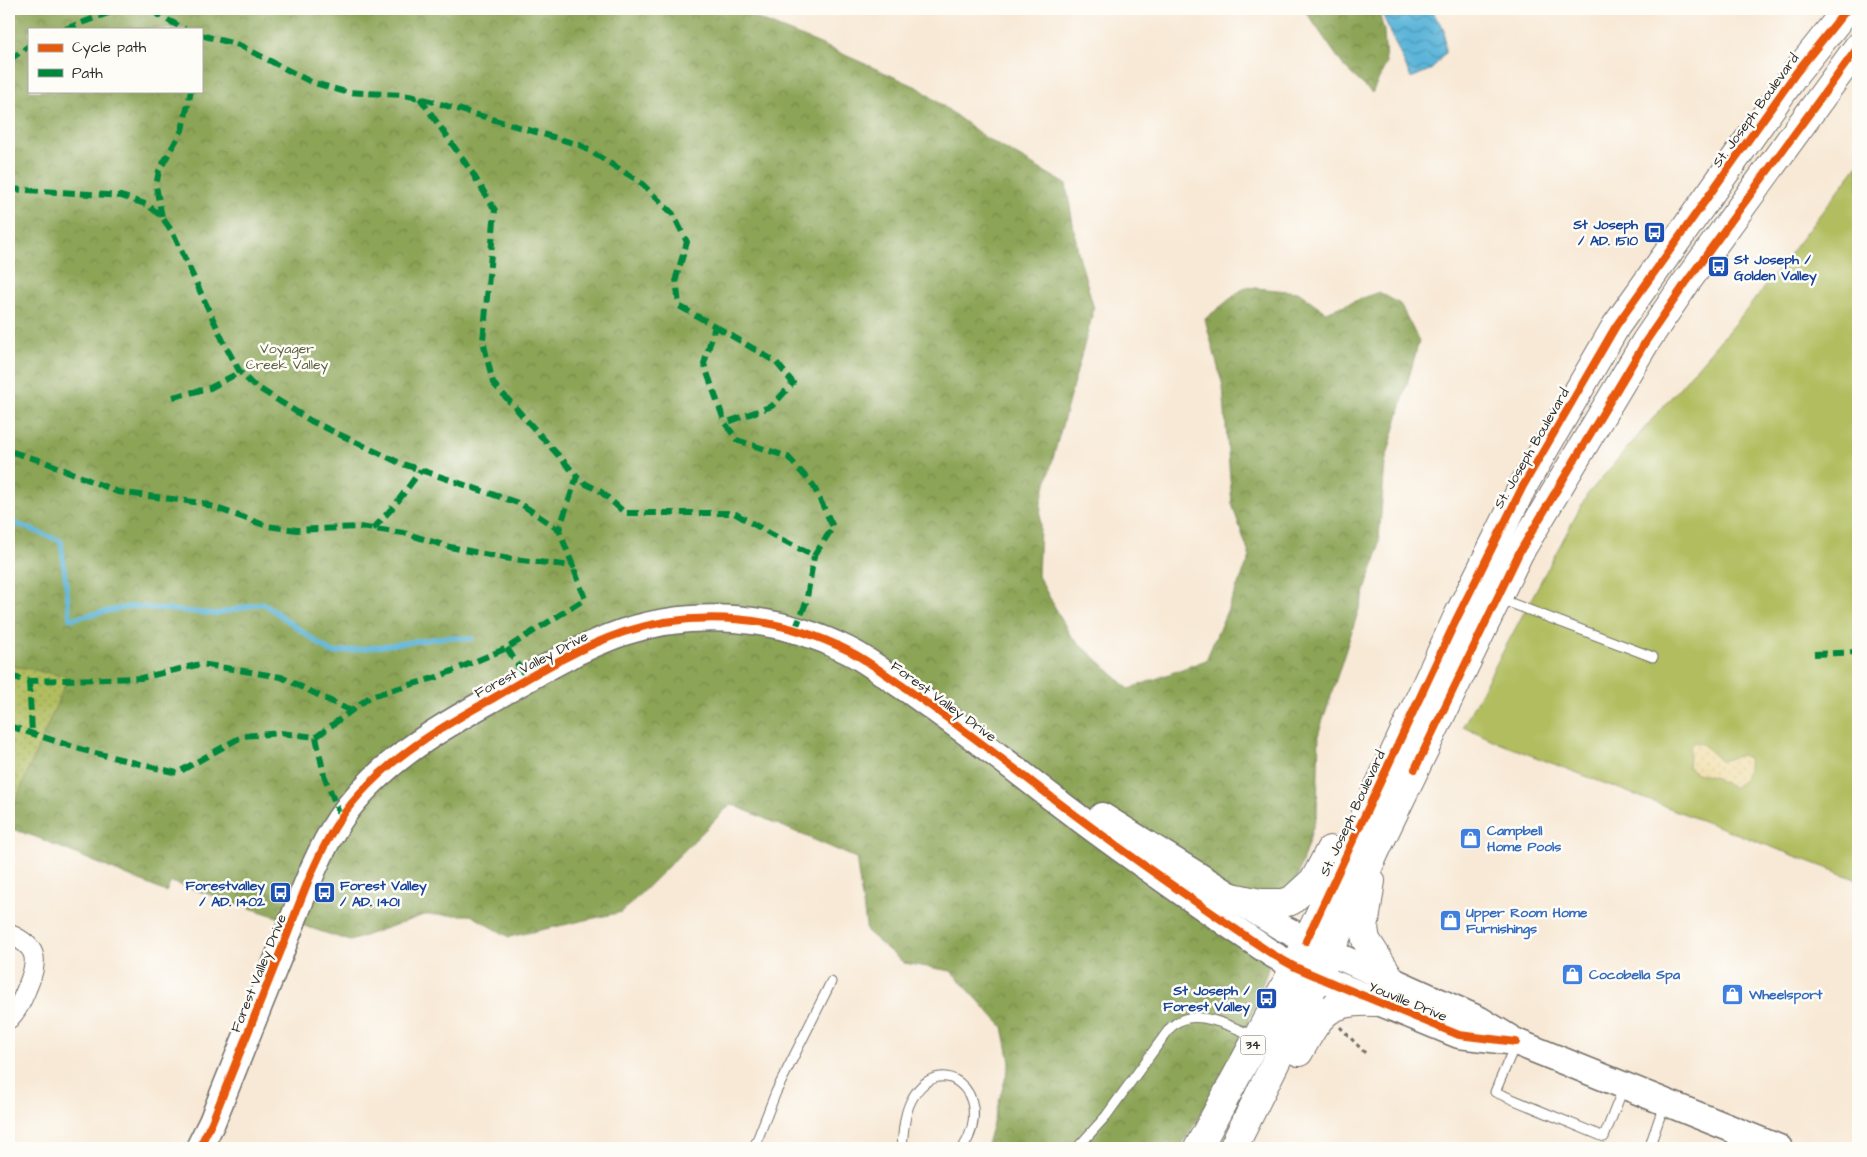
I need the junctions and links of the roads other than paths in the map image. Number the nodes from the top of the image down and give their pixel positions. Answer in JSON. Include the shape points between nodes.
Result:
{"nodes":[{"id":1,"x":1846,"y":9,"type":"edge"},
{"id":2,"x":1858,"y":47,"type":"edge"},
{"id":3,"x":1631,"y":334,"type":"junction"},
{"id":4,"x":1511,"y":506,"type":"junction"},
{"id":5,"x":1497,"y":598,"type":"junction"},
{"id":6,"x":1653,"y":657,"type":"dead end"},
{"id":7,"x":998,"y":755,"type":"junction"},
{"id":8,"x":1376,"y":850,"type":"junction"},
{"id":9,"x":1232,"y":897,"type":"junction"},
{"id":10,"x":9,"y":934,"type":"edge"},
{"id":11,"x":1312,"y":959,"type":"junction"},
{"id":12,"x":1391,"y":979,"type":"junction"},
{"id":13,"x":831,"y":982,"type":"dead end"},
{"id":14,"x":1375,"y":1002,"type":"junction"},
{"id":15,"x":9,"y":1019,"type":"edge"},
{"id":16,"x":1257,"y":1038,"type":"junction"},
{"id":17,"x":1516,"y":1042,"type":"junction"},
{"id":18,"x":1624,"y":1086,"type":"junction"},
{"id":19,"x":1665,"y":1103,"type":"junction"},
{"id":20,"x":1734,"y":1140,"type":"edge"},
{"id":21,"x":1235,"y":1144,"type":"edge"},
{"id":22,"x":198,"y":1148,"type":"edge"},
{"id":23,"x":754,"y":1148,"type":"edge"},
{"id":24,"x":902,"y":1148,"type":"edge"},
{"id":25,"x":962,"y":1148,"type":"edge"},
{"id":26,"x":1077,"y":1148,"type":"edge"},
{"id":27,"x":1198,"y":1148,"type":"edge"},
{"id":28,"x":1649,"y":1148,"type":"edge"},
{"id":29,"x":1779,"y":1148,"type":"edge"}],
"edges":[{"from":1,"to":3,"type":"main road","name":"St. Joseph Boulevard","number":"34","via":[[1796,73]]},
{"from":2,"to":3,"type":"main road","name":"St. Joseph Boulevard","number":"34","via":[[1686,284]]},
{"from":3,"to":4,"type":"main road","name":"St. Joseph Boulevard","number":"34"},
{"from":3,"to":5,"type":"main road","name":"St. Joseph Boulevard","number":"34"},
{"from":4,"to":9,"type":"main road","via":[[1483,534],[1315,879],[1291,901],[1282,903],[1260,903]]},
{"from":4,"to":11,"type":"main road","name":"St. Joseph Boulevard","number":"34","via":[[1456,618]]},
{"from":5,"to":6,"type":"lane"},
{"from":5,"to":8,"type":"main road","name":"St. Joseph Boulevard","number":"34"},
{"from":7,"to":9,"type":"street","name":"Forest Valley Drive"},
{"from":7,"to":11,"type":"street","name":"Forest Valley Drive","via":[[1131,856],[1267,950]]},
{"from":7,"to":22,"type":"street","name":"Forest Valley Drive","via":[[866,660],[823,639],[778,625],[722,618],[680,620],[624,632],[587,648],[440,727],[378,776],[341,818],[313,865],[212,1122]]},
{"from":8,"to":11,"type":"main road","name":"St. Joseph Boulevard","number":"34"},
{"from":8,"to":12,"type":"main road","via":[[1364,928],[1366,940]]},
{"from":9,"to":11,"type":"street","name":"Forest Valley Drive"},
{"from":10,"to":15,"type":"street","via":[[19,938],[33,951],[35,967],[19,1006]]},
{"from":11,"to":12,"type":"street","name":"Youville Drive"},
{"from":11,"to":14,"type":"street","name":"Youville Drive"},
{"from":11,"to":16,"type":"main road","name":"St. Joseph Boulevard","number":"34"},
{"from":11,"to":21,"type":"main road","name":"St. Joseph Boulevard","number":"34"},
{"from":12,"to":17,"type":"street","name":"Youville Drive","via":[[1480,1020]]},
{"from":13,"to":23,"type":"lane","via":[[776,1092]]},
{"from":14,"to":17,"type":"street","name":"Youville Drive","via":[[1459,1035]]},
{"from":14,"to":21,"type":"main road","via":[[1356,1001],[1333,1008],[1316,1021],[1262,1118]]},
{"from":16,"to":26,"type":"lane","via":[[1212,1020],[1180,1020],[1170,1028],[1106,1116]]},
{"from":16,"to":27,"type":"main road","name":"St. Joseph Boulevard","number":"34"},
{"from":17,"to":18,"type":"street","name":"Youville Drive"},
{"from":17,"to":18,"type":"lane","via":[[1494,1092],[1604,1138]]},
{"from":18,"to":19,"type":"street","name":"Youville Drive"},
{"from":19,"to":20,"type":"street","name":"Youville Drive"},
{"from":19,"to":28,"type":"lane"},
{"from":20,"to":29,"type":"street","name":"Youville Drive"},
{"from":24,"to":25,"type":"lane","via":[[909,1105],[915,1094],[934,1078],[945,1077],[966,1087],[972,1100],[972,1127]]}]}
